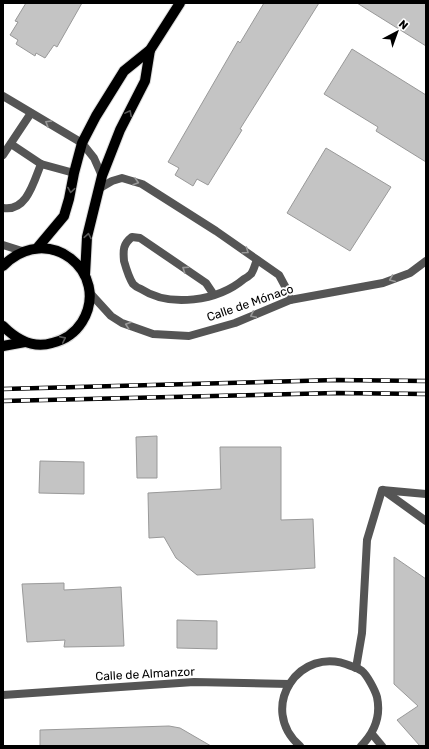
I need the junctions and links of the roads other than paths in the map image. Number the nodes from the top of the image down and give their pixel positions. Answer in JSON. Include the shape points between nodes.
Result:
{"nodes":[{"id":1,"x":180,"y":3,"type":"edge"},
{"id":2,"x":150,"y":50,"type":"junction"},
{"id":3,"x":3,"y":96,"type":"edge"},
{"id":4,"x":31,"y":113,"type":"junction"},
{"id":5,"x":82,"y":143,"type":"junction"},
{"id":6,"x":11,"y":144,"type":"junction"},
{"id":7,"x":3,"y":155,"type":"edge"},
{"id":8,"x":41,"y":164,"type":"junction"},
{"id":9,"x":74,"y":173,"type":"junction"},
{"id":10,"x":102,"y":176,"type":"junction"},
{"id":11,"x":100,"y":188,"type":"junction"},
{"id":12,"x":3,"y":208,"type":"edge"},
{"id":13,"x":3,"y":244,"type":"edge"},
{"id":14,"x":38,"y":247,"type":"junction"},
{"id":15,"x":22,"y":251,"type":"junction"},
{"id":16,"x":257,"y":260,"type":"junction"},
{"id":17,"x":426,"y":261,"type":"edge"},
{"id":18,"x":3,"y":266,"type":"edge"},
{"id":19,"x":85,"y":275,"type":"junction"},
{"id":20,"x":90,"y":293,"type":"junction"},
{"id":21,"x":214,"y":295,"type":"junction"},
{"id":22,"x":290,"y":300,"type":"junction"},
{"id":23,"x":3,"y":326,"type":"edge"},
{"id":24,"x":25,"y":342,"type":"junction"},
{"id":25,"x":3,"y":346,"type":"edge"},
{"id":26,"x":382,"y":490,"type":"junction"},
{"id":27,"x":426,"y":494,"type":"edge"},
{"id":28,"x":426,"y":522,"type":"edge"},
{"id":29,"x":356,"y":668,"type":"junction"},
{"id":30,"x":289,"y":684,"type":"junction"},
{"id":31,"x":3,"y":695,"type":"edge"},
{"id":32,"x":372,"y":734,"type":"junction"},
{"id":33,"x":294,"y":744,"type":"edge"},
{"id":34,"x":361,"y":746,"type":"edge"},
{"id":35,"x":382,"y":746,"type":"edge"}],
"edges":[{"from":1,"to":2,"type":"main road"},
{"from":2,"to":5,"type":"main road","via":[[124,70]]},
{"from":10,"to":2,"type":"main road","one_way":true,"via":[[120,130],[145,81]]},
{"from":3,"to":4,"type":"street"},
{"from":5,"to":4,"type":"street","one_way":true},
{"from":4,"to":6,"type":"street"},
{"from":5,"to":9,"type":"main road"},
{"from":5,"to":10,"type":"street","via":[[94,158]]},
{"from":6,"to":7,"type":"street"},
{"from":6,"to":8,"type":"street"},
{"from":8,"to":9,"type":"street"},
{"from":8,"to":12,"type":"street","via":[[31,190],[23,202],[9,209]]},
{"from":9,"to":14,"type":"main road","one_way":true,"via":[[64,216]]},
{"from":10,"to":11,"type":"main road"},
{"from":11,"to":16,"type":"street","one_way":true,"via":[[122,178],[142,184]]},
{"from":19,"to":11,"type":"main road","one_way":true,"via":[[87,237]]},
{"from":13,"to":15,"type":"street"},
{"from":14,"to":15,"type":"main road"},
{"from":14,"to":19,"type":"main road","via":[[65,254],[77,263]]},
{"from":15,"to":18,"type":"main road","via":[[11,257]]},
{"from":16,"to":21,"type":"street","via":[[251,274]]},
{"from":16,"to":22,"type":"street","via":[[279,275]]},
{"from":17,"to":22,"type":"street","name":"Calle de Mónaco","one_way":true,"via":[[410,272],[383,283]]},
{"from":19,"to":20,"type":"main road"},
{"from":22,"to":20,"type":"street","name":"Calle de Mónaco","one_way":true,"via":[[235,323],[189,336],[153,334],[122,323],[111,316]]},
{"from":24,"to":20,"type":"main road","one_way":true,"via":[[49,344],[70,335],[85,316]]},
{"from":21,"to":21,"type":"street","one_way":true,"via":[[206,283],[140,238],[132,237],[126,242],[123,250],[125,267],[134,284],[150,295],[170,300]]},
{"from":23,"to":24,"type":"main road","via":[[13,336]]},
{"from":24,"to":25,"type":"main road"},
{"from":26,"to":27,"type":"street"},
{"from":26,"to":28,"type":"street"},
{"from":26,"to":29,"type":"street","via":[[367,540],[362,633]]},
{"from":29,"to":30,"type":"street","via":[[326,660],[311,664],[299,672]]},
{"from":29,"to":32,"type":"street","via":[[363,671],[375,690],[379,705],[378,720]]},
{"from":30,"to":31,"type":"street","name":"Calle de Almanzor","via":[[194,682]]},
{"from":30,"to":33,"type":"street","via":[[283,698],[282,713]]},
{"from":32,"to":34,"type":"street"},
{"from":32,"to":35,"type":"street"}]}
